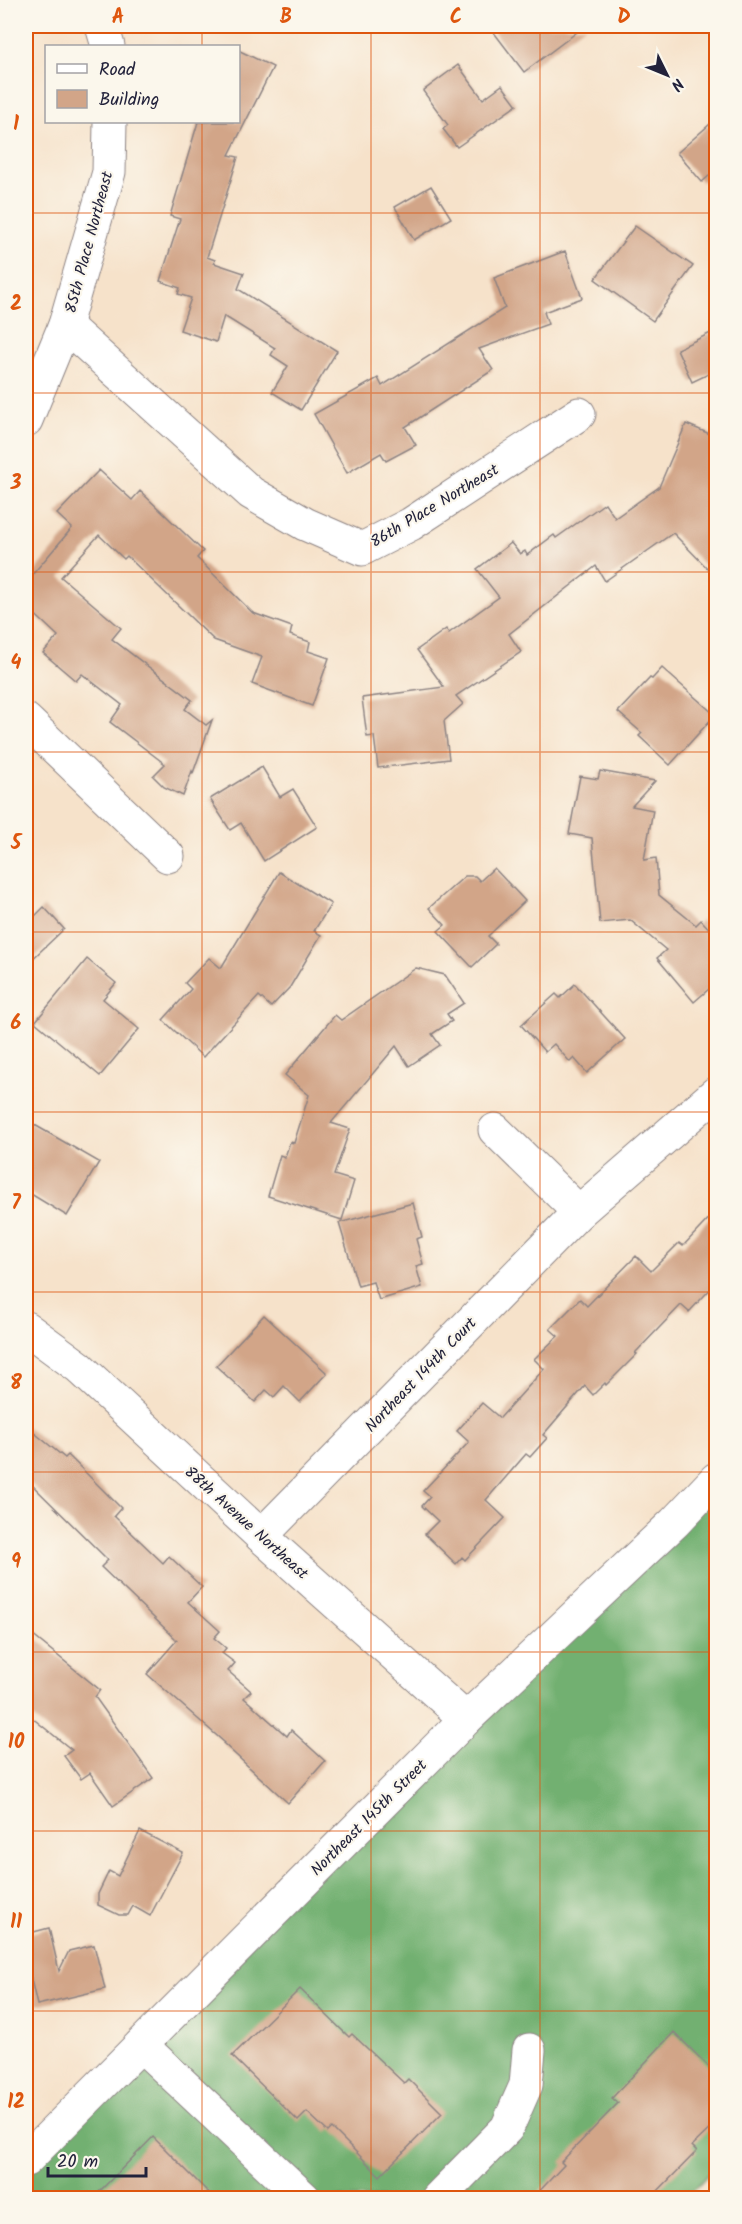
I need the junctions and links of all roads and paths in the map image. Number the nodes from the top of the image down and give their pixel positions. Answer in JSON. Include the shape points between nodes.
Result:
{"nodes":[{"id":1,"x":102,"y":26,"type":"edge"},
{"id":2,"x":108,"y":45,"type":"edge"},
{"id":3,"x":110,"y":123,"type":"edge"},
{"id":4,"x":65,"y":326,"type":"junction"},
{"id":5,"x":579,"y":414,"type":"dead end"},
{"id":6,"x":26,"y":420,"type":"edge"},
{"id":7,"x":26,"y":720,"type":"edge"},
{"id":8,"x":168,"y":856,"type":"dead end"},
{"id":9,"x":717,"y":1094,"type":"edge"},
{"id":10,"x":495,"y":1130,"type":"dead end"},
{"id":11,"x":579,"y":1212,"type":"junction"},
{"id":12,"x":26,"y":1328,"type":"edge"},
{"id":13,"x":717,"y":1479,"type":"edge"},
{"id":14,"x":261,"y":1536,"type":"junction"},
{"id":15,"x":466,"y":1719,"type":"junction"},
{"id":16,"x":141,"y":2044,"type":"junction"},
{"id":17,"x":529,"y":2050,"type":"dead end"},
{"id":18,"x":26,"y":2160,"type":"edge"},
{"id":19,"x":304,"y":2199,"type":"edge"},
{"id":20,"x":438,"y":2199,"type":"edge"}],
"edges":[{"from":1,"to":2,"type":"street"},
{"from":3,"to":4,"type":"street","name":"85th Place Northeast","via":[[109,172]]},
{"from":4,"to":5,"type":"street","name":"86th Place Northeast","via":[[251,493],[305,525],[362,549],[411,524]]},
{"from":4,"to":6,"type":"street","name":"85th Place Northeast"},
{"from":7,"to":8,"type":"street"},
{"from":9,"to":11,"type":"street","name":"Northeast 144th Court"},
{"from":10,"to":11,"type":"street"},
{"from":11,"to":14,"type":"street","name":"Northeast 144th Court"},
{"from":12,"to":14,"type":"street","name":"88th Avenue Northeast","via":[[80,1367]]},
{"from":13,"to":15,"type":"street","name":"Northeast 145th Street"},
{"from":14,"to":15,"type":"street","name":"88th Avenue Northeast"},
{"from":15,"to":16,"type":"street","name":"Northeast 145th Street"},
{"from":16,"to":18,"type":"street","name":"Northeast 145th Street"},
{"from":16,"to":19,"type":"street"},
{"from":17,"to":20,"type":"street","via":[[526,2085],[507,2128]]}]}
